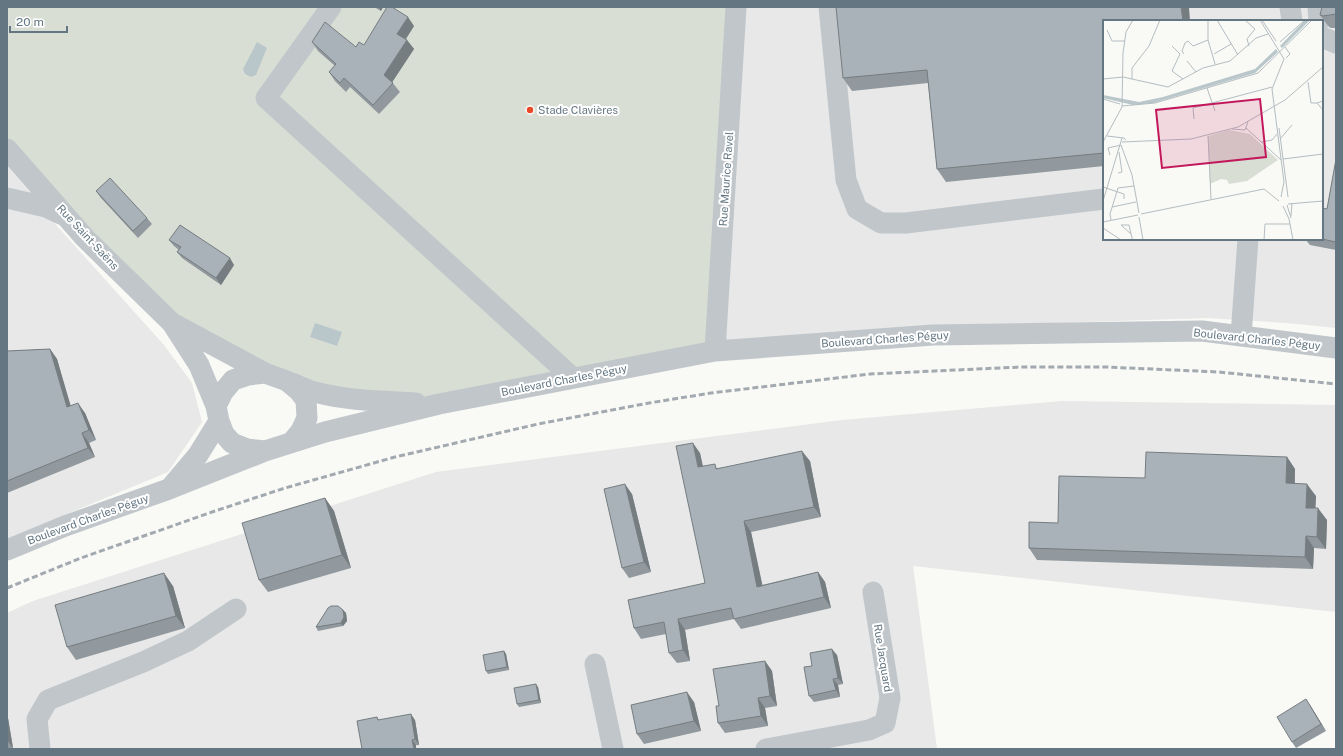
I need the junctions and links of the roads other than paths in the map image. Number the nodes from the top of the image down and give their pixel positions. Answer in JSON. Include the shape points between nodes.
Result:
{"nodes":[{"id":1,"x":331,"y":7,"type":"edge"},
{"id":2,"x":736,"y":7,"type":"edge"},
{"id":3,"x":830,"y":7,"type":"edge"},
{"id":4,"x":1290,"y":7,"type":"edge"},
{"id":5,"x":1318,"y":7,"type":"edge"},
{"id":6,"x":1292,"y":20,"type":"edge"},
{"id":7,"x":1319,"y":20,"type":"edge"},
{"id":8,"x":1323,"y":37,"type":"edge"},
{"id":9,"x":1336,"y":43,"type":"edge"},
{"id":10,"x":7,"y":149,"type":"edge"},
{"id":11,"x":7,"y":198,"type":"edge"},
{"id":12,"x":1103,"y":199,"type":"edge"},
{"id":13,"x":68,"y":217,"type":"junction"},
{"id":14,"x":1248,"y":240,"type":"edge"},
{"id":15,"x":172,"y":323,"type":"junction"},
{"id":16,"x":1241,"y":336,"type":"junction"},
{"id":17,"x":1336,"y":348,"type":"edge"},
{"id":18,"x":715,"y":351,"type":"junction"},
{"id":19,"x":265,"y":373,"type":"junction"},
{"id":20,"x":573,"y":378,"type":"junction"},
{"id":21,"x":287,"y":381,"type":"junction"},
{"id":22,"x":439,"y":404,"type":"junction"},
{"id":23,"x":218,"y":414,"type":"junction"},
{"id":24,"x":292,"y":442,"type":"junction"},
{"id":25,"x":265,"y":451,"type":"junction"},
{"id":26,"x":169,"y":489,"type":"junction"},
{"id":27,"x":7,"y":550,"type":"edge"},
{"id":28,"x":873,"y":592,"type":"dead end"},
{"id":29,"x":236,"y":609,"type":"dead end"},
{"id":30,"x":594,"y":664,"type":"dead end"},
{"id":31,"x":40,"y":749,"type":"edge"},
{"id":32,"x":613,"y":749,"type":"edge"},
{"id":33,"x":766,"y":749,"type":"edge"}],
"edges":[{"from":1,"to":20,"type":"street","via":[[266,98]]},
{"from":2,"to":18,"type":"street","name":"Rue Maurice Ravel"},
{"from":3,"to":12,"type":"street","via":[[846,180],[858,208],[880,223],[906,223]]},
{"from":4,"to":6,"type":"street"},
{"from":5,"to":7,"type":"street"},
{"from":8,"to":9,"type":"street"},
{"from":10,"to":13,"type":"street","name":"Rue Saint-Saëns"},
{"from":11,"to":13,"type":"street","via":[[46,207]]},
{"from":13,"to":15,"type":"street","name":"Rue Saint-Saëns"},
{"from":14,"to":16,"type":"street"},
{"from":15,"to":19,"type":"street","name":"Rue Saint-Saëns"},
{"from":15,"to":23,"type":"street","name":"Rue Saint-Saëns","via":[[199,365]]},
{"from":16,"to":17,"type":"street","name":"Boulevard Charles Péguy"},
{"from":16,"to":18,"type":"street","name":"Boulevard Charles Péguy","via":[[1202,331],[933,335]]},
{"from":18,"to":20,"type":"street","name":"Boulevard Charles Péguy"},
{"from":19,"to":21,"type":"street"},
{"from":19,"to":23,"type":"street","via":[[233,380],[223,392]]},
{"from":20,"to":22,"type":"street","name":"Boulevard Charles Péguy"},
{"from":21,"to":22,"type":"street","name":"Boulevard Charles Péguy","via":[[314,392],[357,399]]},
{"from":21,"to":24,"type":"street","via":[[306,400],[307,418]]},
{"from":22,"to":24,"type":"street","name":"Boulevard Charles Péguy"},
{"from":23,"to":25,"type":"street","via":[[224,434],[232,443],[247,449]]},
{"from":23,"to":26,"type":"street","name":"Boulevard Charles Péguy","via":[[198,455]]},
{"from":24,"to":25,"type":"street"},
{"from":25,"to":26,"type":"street","name":"Boulevard Charles Péguy"},
{"from":26,"to":27,"type":"street","name":"Boulevard Charles Péguy","via":[[65,526]]},
{"from":28,"to":33,"type":"street","name":"Rue Jacquard","via":[[890,698],[885,723],[869,730]]},
{"from":29,"to":31,"type":"street","via":[[188,640],[156,656],[48,700],[37,719]]},
{"from":30,"to":32,"type":"street"}]}
